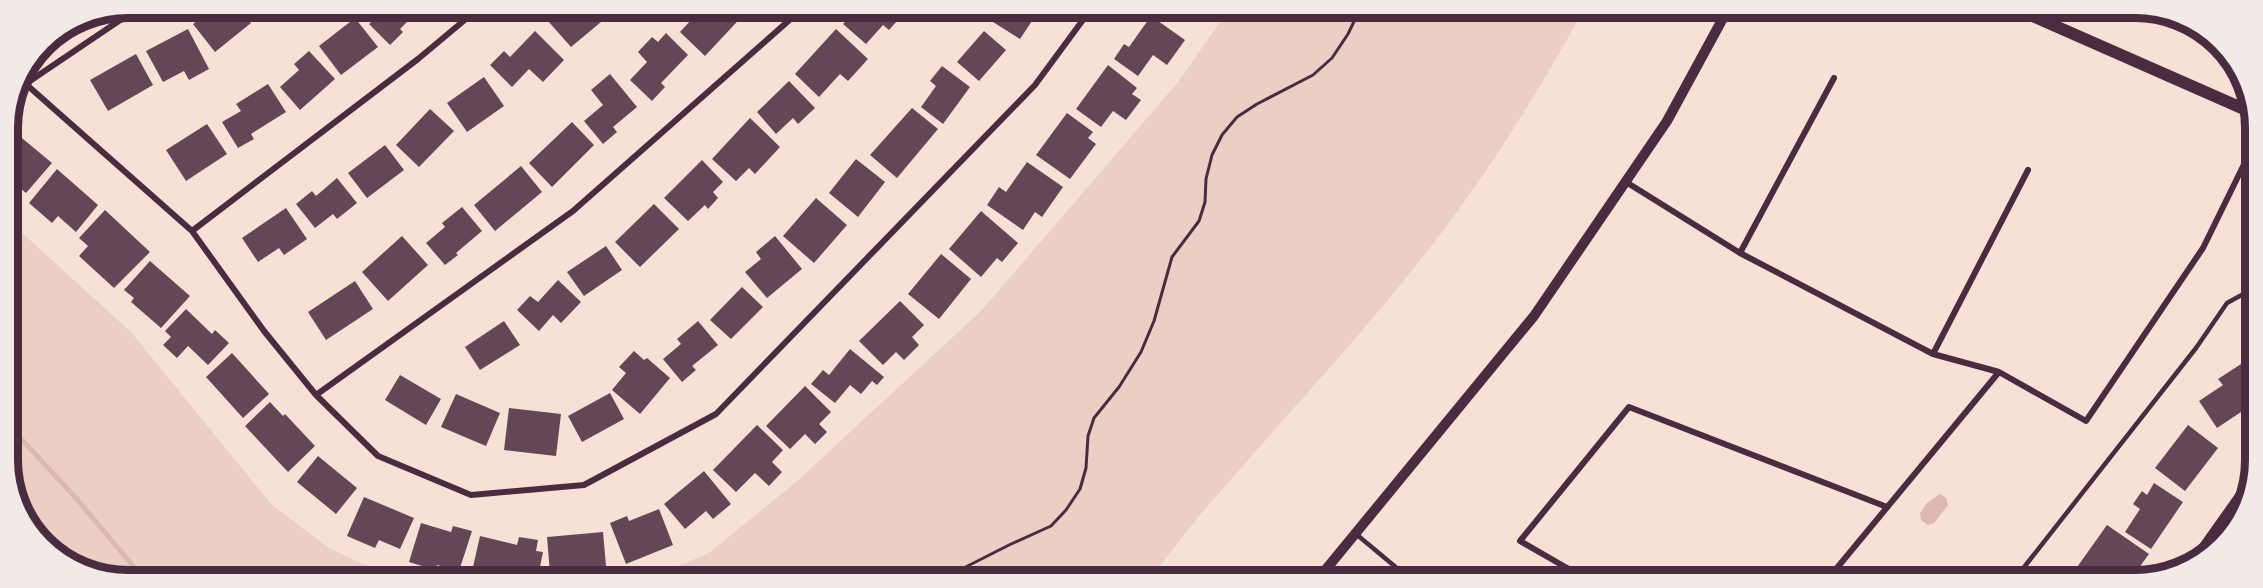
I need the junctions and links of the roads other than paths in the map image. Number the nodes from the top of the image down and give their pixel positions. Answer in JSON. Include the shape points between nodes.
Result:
{"nodes":[{"id":1,"x":123,"y":18,"type":"edge"},
{"id":2,"x":467,"y":18,"type":"edge"},
{"id":3,"x":792,"y":18,"type":"edge"},
{"id":4,"x":1084,"y":18,"type":"edge"},
{"id":5,"x":1723,"y":18,"type":"edge"},
{"id":6,"x":2037,"y":18,"type":"edge"},
{"id":7,"x":1834,"y":78,"type":"dead end"},
{"id":8,"x":27,"y":83,"type":"joint"},
{"id":9,"x":2243,"y":109,"type":"edge"},
{"id":10,"x":2245,"y":162,"type":"edge"},
{"id":11,"x":2028,"y":170,"type":"dead end"},
{"id":12,"x":1626,"y":182,"type":"junction"},
{"id":13,"x":192,"y":231,"type":"junction"},
{"id":14,"x":1740,"y":252,"type":"junction"},
{"id":15,"x":2245,"y":293,"type":"edge"},
{"id":16,"x":1933,"y":354,"type":"junction"},
{"id":17,"x":1999,"y":372,"type":"junction"},
{"id":18,"x":316,"y":395,"type":"junction"},
{"id":19,"x":2240,"y":493,"type":"edge"},
{"id":20,"x":1887,"y":507,"type":"junction"},
{"id":21,"x":1356,"y":534,"type":"junction"},
{"id":22,"x":2201,"y":547,"type":"edge"},
{"id":23,"x":1326,"y":570,"type":"edge"},
{"id":24,"x":1399,"y":570,"type":"edge"},
{"id":25,"x":1572,"y":570,"type":"edge"},
{"id":26,"x":1835,"y":570,"type":"edge"},
{"id":27,"x":2022,"y":570,"type":"edge"}],
"edges":[{"from":1,"to":8,"type":"street"},
{"from":2,"to":13,"type":"street"},
{"from":3,"to":18,"type":"street","via":[[573,211]]},
{"from":4,"to":18,"type":"street","via":[[1035,85],[716,414],[584,485],[471,495],[378,456]]},
{"from":5,"to":12,"type":"street","via":[[1667,121]]},
{"from":6,"to":9,"type":"main road"},
{"from":7,"to":14,"type":"street"},
{"from":8,"to":13,"type":"street"},
{"from":10,"to":17,"type":"street","via":[[2203,248],[2086,421]]},
{"from":11,"to":16,"type":"street"},
{"from":12,"to":14,"type":"street"},
{"from":12,"to":21,"type":"street","via":[[1534,316]]},
{"from":13,"to":18,"type":"street"},
{"from":14,"to":16,"type":"street"},
{"from":15,"to":27,"type":"lane","via":[[2227,303]]},
{"from":16,"to":17,"type":"street"},
{"from":17,"to":20,"type":"street"},
{"from":19,"to":22,"type":"street"},
{"from":20,"to":25,"type":"street","via":[[1629,407],[1520,541]]},
{"from":20,"to":26,"type":"street"},
{"from":21,"to":23,"type":"street"},
{"from":21,"to":24,"type":"lane"}]}
